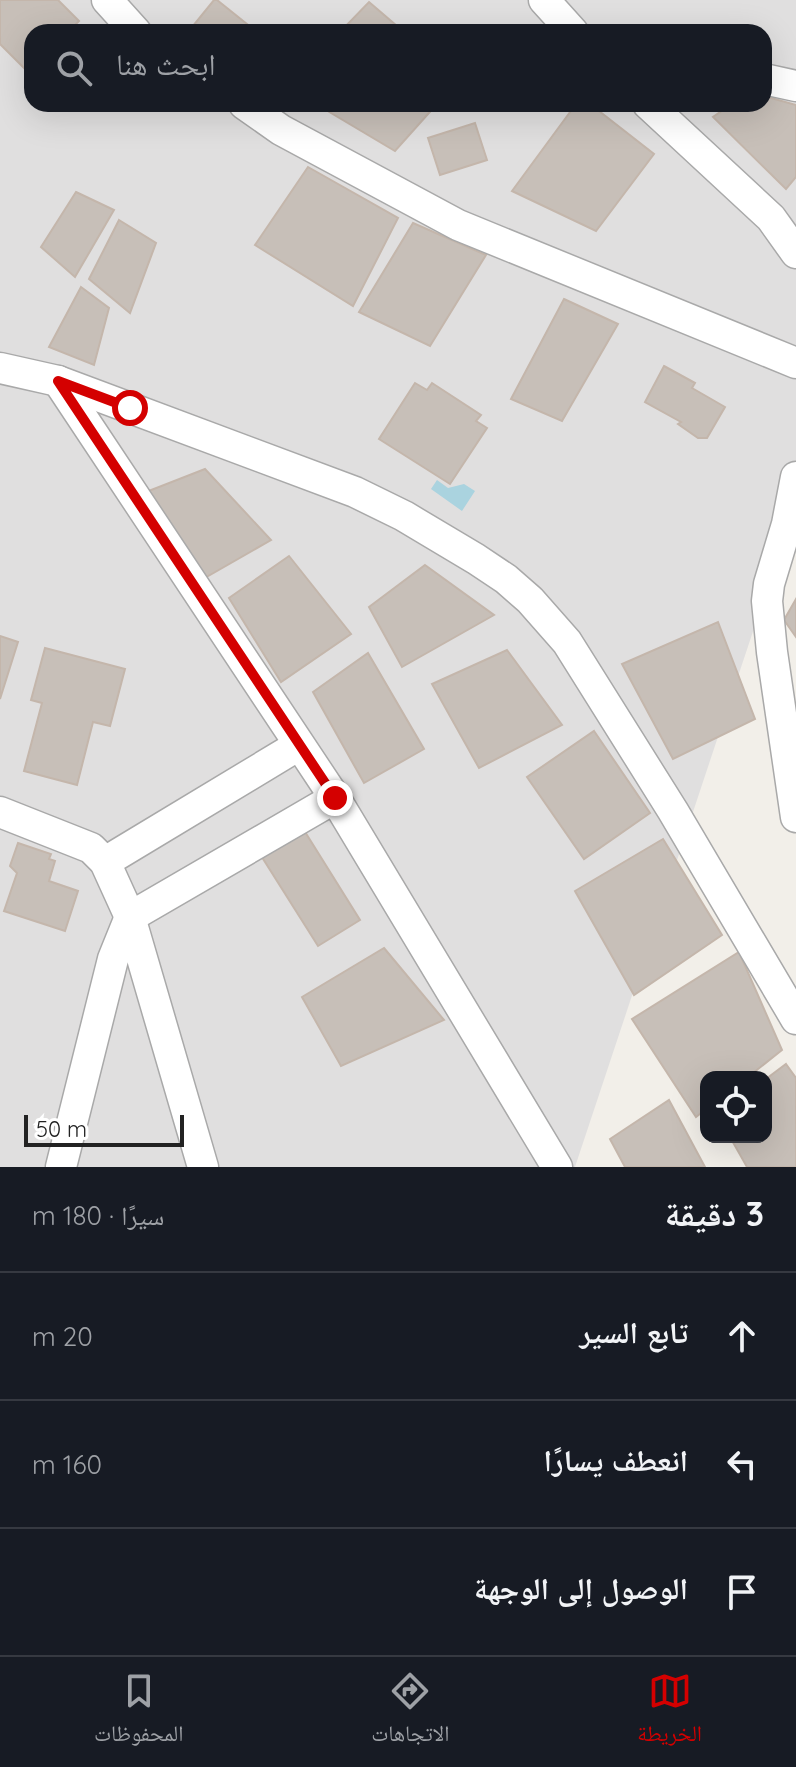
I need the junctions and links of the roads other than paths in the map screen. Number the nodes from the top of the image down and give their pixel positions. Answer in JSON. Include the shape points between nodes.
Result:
{"nodes":[{"id":1,"x":107,"y":0,"type":"edge"},
{"id":2,"x":544,"y":0,"type":"edge"},
{"id":3,"x":128,"y":24,"type":"edge"},
{"id":4,"x":566,"y":24,"type":"edge"},
{"id":5,"x":772,"y":81,"type":"edge"},
{"id":6,"x":796,"y":86,"type":"edge"},
{"id":7,"x":256,"y":112,"type":"edge"},
{"id":8,"x":657,"y":112,"type":"edge"},
{"id":9,"x":796,"y":253,"type":"edge"},
{"id":10,"x":796,"y":363,"type":"edge"},
{"id":11,"x":0,"y":368,"type":"edge"},
{"id":12,"x":58,"y":381,"type":"junction"},
{"id":13,"x":796,"y":477,"type":"edge"},
{"id":14,"x":790,"y":739,"type":"edge"},
{"id":15,"x":299,"y":745,"type":"junction"},
{"id":16,"x":335,"y":798,"type":"junction"},
{"id":17,"x":0,"y":812,"type":"edge"},
{"id":18,"x":796,"y":817,"type":"edge"},
{"id":19,"x":105,"y":862,"type":"junction"},
{"id":20,"x":130,"y":917,"type":"junction"},
{"id":21,"x":796,"y":1019,"type":"edge"},
{"id":22,"x":61,"y":1167,"type":"edge"},
{"id":23,"x":203,"y":1167,"type":"edge"},
{"id":24,"x":557,"y":1167,"type":"edge"}],
"edges":[{"from":1,"to":3,"type":"street"},
{"from":2,"to":4,"type":"street"},
{"from":5,"to":6,"type":"street"},
{"from":7,"to":10,"type":"street","via":[[458,225]]},
{"from":8,"to":9,"type":"street","via":[[771,218]]},
{"from":11,"to":12,"type":"street"},
{"from":12,"to":15,"type":"street"},
{"from":12,"to":21,"type":"street","via":[[355,492],[476,559],[519,590],[573,650]]},
{"from":13,"to":14,"type":"street","via":[[767,601]]},
{"from":14,"to":18,"type":"street"},
{"from":15,"to":16,"type":"street"},
{"from":15,"to":19,"type":"street"},
{"from":16,"to":20,"type":"street"},
{"from":16,"to":24,"type":"street"},
{"from":17,"to":19,"type":"street","via":[[91,848]]},
{"from":19,"to":20,"type":"street"},
{"from":20,"to":22,"type":"street","via":[[113,959]]},
{"from":20,"to":23,"type":"street"}]}
